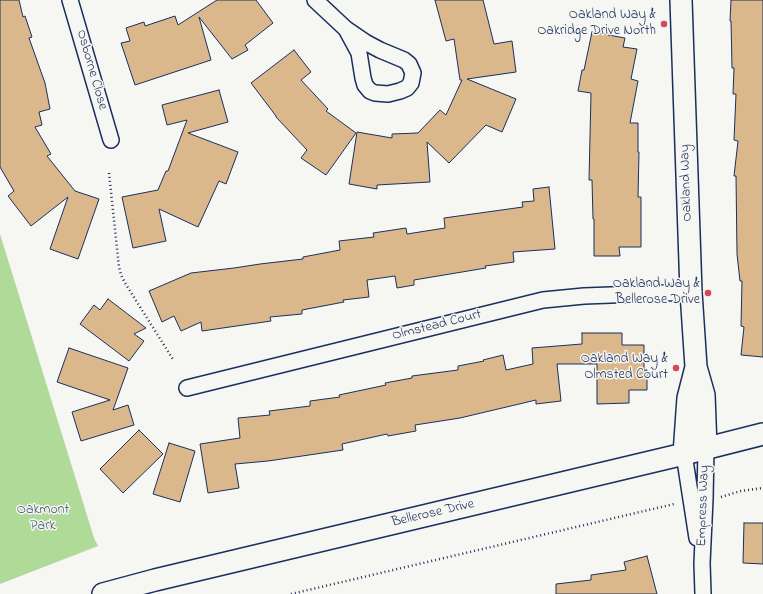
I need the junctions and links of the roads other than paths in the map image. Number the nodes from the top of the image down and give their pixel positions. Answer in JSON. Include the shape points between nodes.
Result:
{"nodes":[{"id":1,"x":70,"y":0,"type":"edge"},
{"id":2,"x":316,"y":0,"type":"edge"},
{"id":3,"x":680,"y":0,"type":"edge"},
{"id":4,"x":346,"y":29,"type":"junction"},
{"id":5,"x":111,"y":140,"type":"dead end"},
{"id":6,"x":691,"y":292,"type":"junction"},
{"id":7,"x":696,"y":367,"type":"junction"},
{"id":8,"x":187,"y":388,"type":"dead end"},
{"id":9,"x":763,"y":434,"type":"edge"},
{"id":10,"x":706,"y":448,"type":"junction"},
{"id":11,"x":684,"y":454,"type":"junction"},
{"id":12,"x":698,"y":500,"type":"junction"},
{"id":13,"x":103,"y":594,"type":"edge"},
{"id":14,"x":703,"y":594,"type":"edge"}],
"edges":[{"from":1,"to":5,"type":"street","name":"Osborne Close"},
{"from":2,"to":4,"type":"street"},
{"from":3,"to":6,"type":"main road","name":"Oakland Way"},
{"from":4,"to":4,"type":"street","via":[[359,53],[365,85],[370,91],[388,94],[407,88],[413,73],[409,64],[365,42]]},
{"from":6,"to":7,"type":"main road","name":"Oakland Way"},
{"from":6,"to":8,"type":"street","name":"Olmstead Court","via":[[543,300]]},
{"from":7,"to":10,"type":"main road","name":"Oakland Way","via":[[704,395]]},
{"from":7,"to":11,"type":"main road","name":"Oakland Way","via":[[688,398]]},
{"from":9,"to":10,"type":"main road","name":"Bellerose Drive"},
{"from":10,"to":11,"type":"main road","name":"Bellerose Drive"},
{"from":10,"to":12,"type":"street","name":"Empress Way"},
{"from":11,"to":12,"type":"street","name":"Empress Way"},
{"from":11,"to":13,"type":"main road","name":"Bellerose Drive"},
{"from":12,"to":14,"type":"street","name":"Empress Way"}]}
